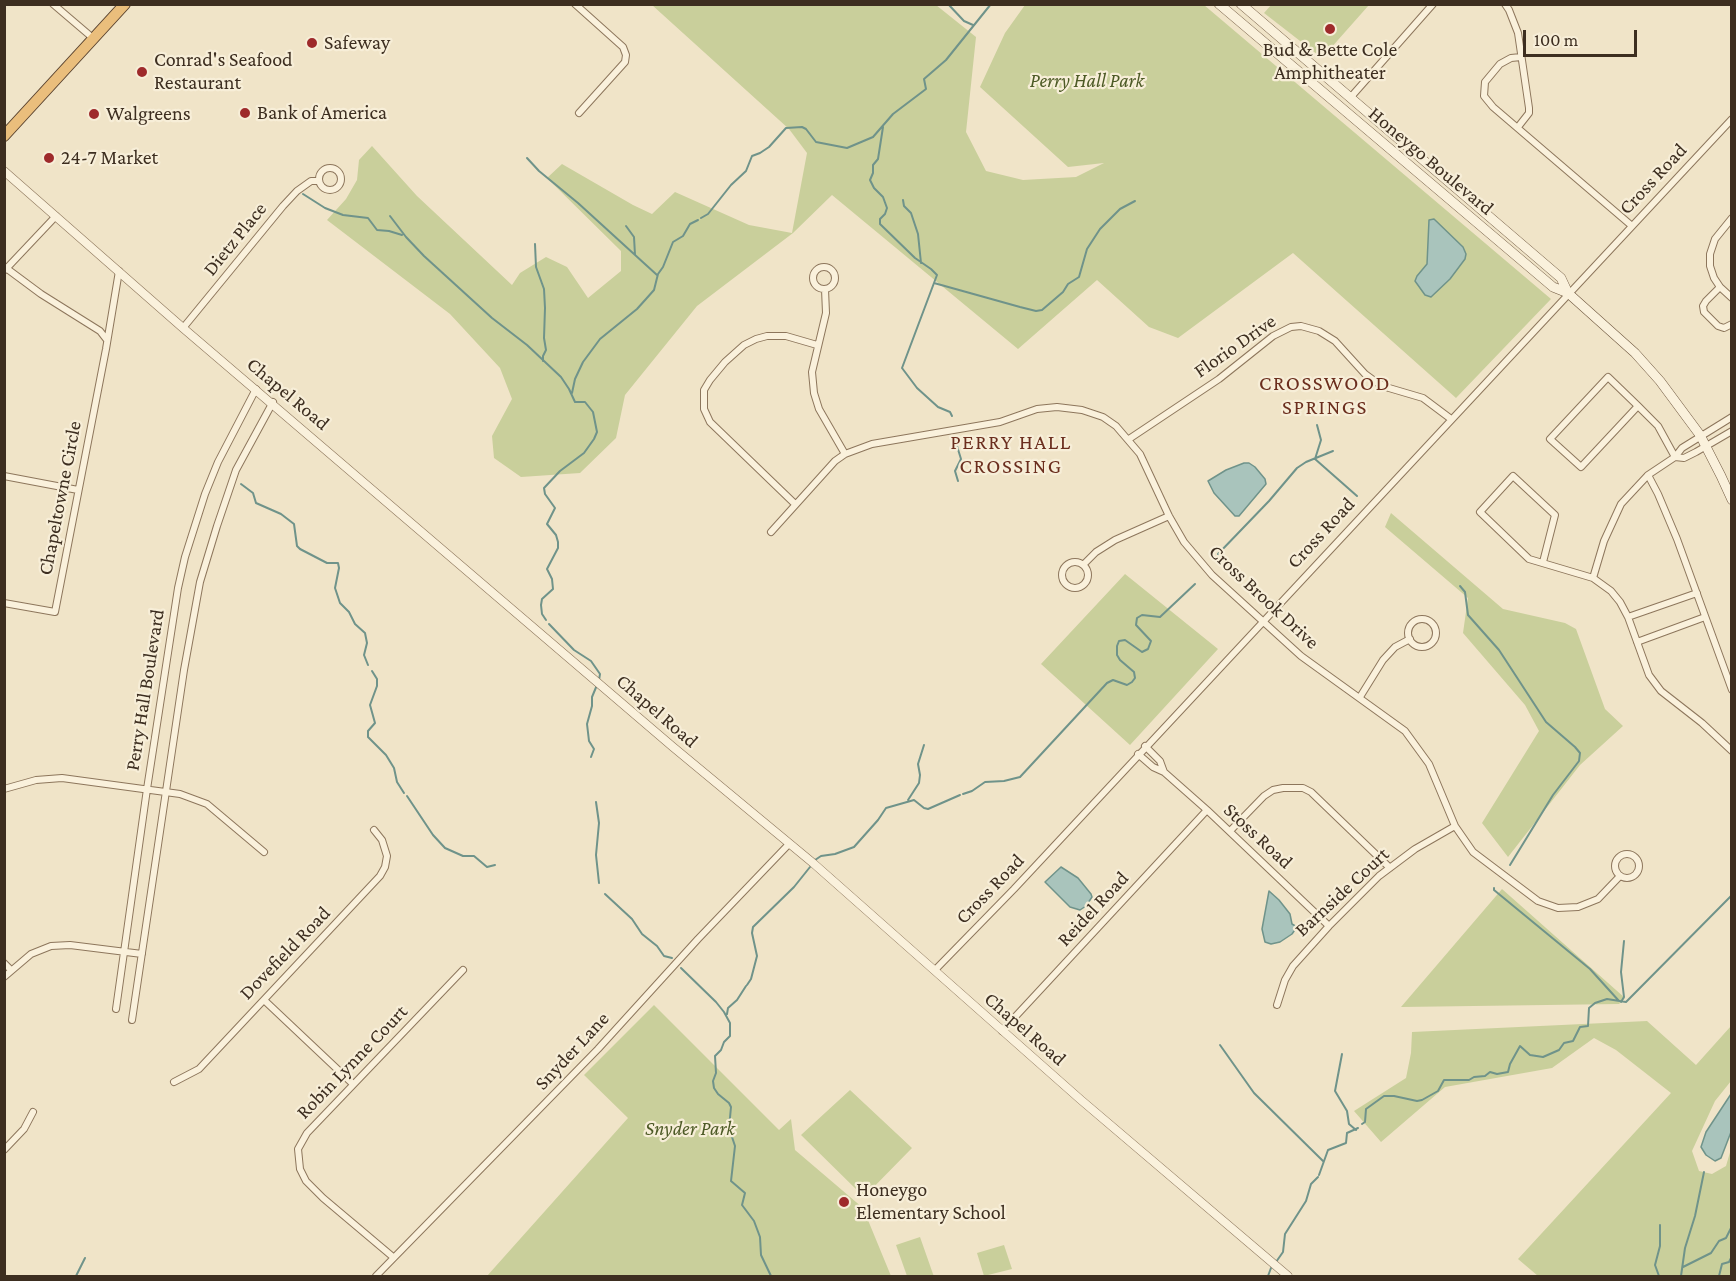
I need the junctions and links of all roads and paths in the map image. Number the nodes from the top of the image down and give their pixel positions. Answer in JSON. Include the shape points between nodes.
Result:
{"nodes":[{"id":1,"x":53,"y":4,"type":"edge"},
{"id":2,"x":125,"y":4,"type":"edge"},
{"id":3,"x":575,"y":4,"type":"edge"},
{"id":4,"x":1219,"y":4,"type":"edge"},
{"id":5,"x":1241,"y":4,"type":"edge"},
{"id":6,"x":1433,"y":4,"type":"edge"},
{"id":7,"x":1505,"y":4,"type":"edge"},
{"id":8,"x":93,"y":39,"type":"junction"},
{"id":9,"x":1521,"y":57,"type":"junction"},
{"id":10,"x":1350,"y":98,"type":"junction"},
{"id":11,"x":579,"y":113,"type":"dead end"},
{"id":12,"x":1731,"y":119,"type":"edge"},
{"id":13,"x":1518,"y":127,"type":"junction"},
{"id":14,"x":4,"y":136,"type":"edge"},
{"id":15,"x":4,"y":171,"type":"edge"},
{"id":16,"x":318,"y":181,"type":"dead end"},
{"id":17,"x":56,"y":216,"type":"junction"},
{"id":18,"x":1731,"y":218,"type":"edge"},
{"id":19,"x":1632,"y":226,"type":"junction"},
{"id":20,"x":5,"y":269,"type":"edge"},
{"id":21,"x":119,"y":270,"type":"junction"},
{"id":22,"x":1720,"y":287,"type":"junction"},
{"id":23,"x":825,"y":289,"type":"dead end"},
{"id":24,"x":1568,"y":293,"type":"junction"},
{"id":25,"x":1731,"y":298,"type":"edge"},
{"id":26,"x":1731,"y":324,"type":"edge"},
{"id":27,"x":183,"y":328,"type":"junction"},
{"id":28,"x":107,"y":340,"type":"junction"},
{"id":29,"x":817,"y":345,"type":"junction"},
{"id":30,"x":256,"y":389,"type":"junction"},
{"id":31,"x":273,"y":402,"type":"junction"},
{"id":32,"x":1638,"y":406,"type":"junction"},
{"id":33,"x":1731,"y":417,"type":"edge"},
{"id":34,"x":1452,"y":419,"type":"junction"},
{"id":35,"x":1731,"y":431,"type":"edge"},
{"id":36,"x":1700,"y":435,"type":"junction"},
{"id":37,"x":1129,"y":439,"type":"junction"},
{"id":38,"x":1706,"y":446,"type":"junction"},
{"id":39,"x":845,"y":454,"type":"junction"},
{"id":40,"x":1675,"y":457,"type":"junction"},
{"id":41,"x":1648,"y":475,"type":"junction"},
{"id":42,"x":4,"y":476,"type":"edge"},
{"id":43,"x":78,"y":490,"type":"junction"},
{"id":44,"x":1731,"y":500,"type":"edge"},
{"id":45,"x":795,"y":504,"type":"junction"},
{"id":46,"x":1168,"y":516,"type":"junction"},
{"id":47,"x":771,"y":532,"type":"dead end"},
{"id":48,"x":1543,"y":562,"type":"junction"},
{"id":49,"x":1083,"y":565,"type":"junction"},
{"id":50,"x":1593,"y":578,"type":"junction"},
{"id":51,"x":1697,"y":593,"type":"junction"},
{"id":52,"x":4,"y":603,"type":"edge"},
{"id":53,"x":1628,"y":617,"type":"junction"},
{"id":54,"x":1705,"y":617,"type":"junction"},
{"id":55,"x":1263,"y":621,"type":"junction"},
{"id":56,"x":1410,"y":639,"type":"junction"},
{"id":57,"x":1637,"y":642,"type":"junction"},
{"id":58,"x":1731,"y":690,"type":"edge"},
{"id":59,"x":1360,"y":697,"type":"junction"},
{"id":60,"x":1145,"y":746,"type":"junction"},
{"id":61,"x":1731,"y":751,"type":"edge"},
{"id":62,"x":1138,"y":754,"type":"junction"},
{"id":63,"x":1164,"y":772,"type":"junction"},
{"id":64,"x":4,"y":789,"type":"edge"},
{"id":65,"x":147,"y":789,"type":"junction"},
{"id":66,"x":166,"y":792,"type":"junction"},
{"id":67,"x":1207,"y":810,"type":"junction"},
{"id":68,"x":1455,"y":826,"type":"junction"},
{"id":69,"x":374,"y":830,"type":"dead end"},
{"id":70,"x":1230,"y":831,"type":"junction"},
{"id":71,"x":789,"y":844,"type":"junction"},
{"id":72,"x":264,"y":852,"type":"dead end"},
{"id":73,"x":1390,"y":868,"type":"junction"},
{"id":74,"x":1620,"y":876,"type":"junction"},
{"id":75,"x":1329,"y":926,"type":"junction"},
{"id":76,"x":124,"y":952,"type":"junction"},
{"id":77,"x":142,"y":954,"type":"junction"},
{"id":78,"x":4,"y":963,"type":"edge"},
{"id":79,"x":11,"y":970,"type":"junction"},
{"id":80,"x":463,"y":970,"type":"dead end"},
{"id":81,"x":935,"y":970,"type":"junction"},
{"id":82,"x":4,"y":977,"type":"edge"},
{"id":83,"x":264,"y":1000,"type":"junction"},
{"id":84,"x":1277,"y":1005,"type":"dead end"},
{"id":85,"x":116,"y":1009,"type":"dead end"},
{"id":86,"x":132,"y":1020,"type":"dead end"},
{"id":87,"x":1002,"y":1031,"type":"junction"},
{"id":88,"x":174,"y":1082,"type":"dead end"},
{"id":89,"x":352,"y":1084,"type":"junction"},
{"id":90,"x":33,"y":1112,"type":"dead end"},
{"id":91,"x":4,"y":1150,"type":"edge"},
{"id":92,"x":393,"y":1257,"type":"junction"},
{"id":93,"x":376,"y":1276,"type":"edge"},
{"id":94,"x":1288,"y":1276,"type":"edge"}],
"edges":[{"from":1,"to":8,"type":"street"},
{"from":2,"to":8,"type":"highway"},
{"from":3,"to":11,"type":"street","via":[[623,47],[626,55],[626,62]]},
{"from":4,"to":24,"type":"main road","name":"Honeygo Boulevard","via":[[1553,287]]},
{"from":5,"to":10,"type":"main road","name":"Honeygo Boulevard"},
{"from":6,"to":10,"type":"street"},
{"from":7,"to":9,"type":"street","via":[[1518,33]]},
{"from":8,"to":14,"type":"highway"},
{"from":9,"to":13,"type":"street","via":[[1529,108]]},
{"from":9,"to":13,"type":"street","via":[[1500,64],[1485,82],[1484,91],[1489,102]]},
{"from":10,"to":24,"type":"main road","name":"Honeygo Boulevard","via":[[1561,278]]},
{"from":12,"to":19,"type":"street","name":"Cross Road"},
{"from":13,"to":19,"type":"street"},
{"from":15,"to":17,"type":"street","name":"Chapel Road"},
{"from":16,"to":27,"type":"street","name":"Dietz Place","via":[[311,181],[283,206]]},
{"from":17,"to":20,"type":"street"},
{"from":17,"to":21,"type":"street","name":"Chapel Road"},
{"from":18,"to":22,"type":"street","via":[[1711,248],[1710,266]]},
{"from":19,"to":24,"type":"street","name":"Cross Road"},
{"from":20,"to":28,"type":"street","via":[[100,331]]},
{"from":21,"to":27,"type":"street","name":"Chapel Road"},
{"from":21,"to":28,"type":"street","name":"Chapeltowne Circle"},
{"from":22,"to":25,"type":"street"},
{"from":22,"to":26,"type":"street","via":[[1706,301],[1704,312],[1718,327]]},
{"from":23,"to":29,"type":"street","via":[[826,313]]},
{"from":24,"to":34,"type":"street","name":"Cross Road"},
{"from":24,"to":36,"type":"main road","name":"Honeygo Boulevard","via":[[1635,354]]},
{"from":27,"to":30,"type":"street","name":"Chapel Road"},
{"from":28,"to":43,"type":"street","name":"Chapeltowne Circle"},
{"from":29,"to":39,"type":"street","via":[[812,372],[814,393]]},
{"from":29,"to":45,"type":"street","via":[[786,336],[756,339],[744,345],[704,390],[706,416],[715,429]]},
{"from":30,"to":31,"type":"street","name":"Chapel Road"},
{"from":30,"to":65,"type":"street","name":"Perry Hall Boulevard","via":[[205,494],[185,557]]},
{"from":31,"to":66,"type":"street","name":"Perry Hall Boulevard","via":[[236,470],[200,582]]},
{"from":31,"to":71,"type":"street","name":"Chapel Road"},
{"from":32,"to":32,"type":"street","via":[[1608,377],[1550,439],[1581,467]]},
{"from":32,"to":40,"type":"street","via":[[1658,426]]},
{"from":33,"to":36,"type":"street"},
{"from":34,"to":37,"type":"street","name":"Florio Drive","via":[[1423,398],[1376,382],[1335,341],[1301,326],[1273,336],[1219,379]]},
{"from":34,"to":55,"type":"street","name":"Cross Road"},
{"from":35,"to":38,"type":"street"},
{"from":36,"to":38,"type":"main road","name":"Honeygo Boulevard"},
{"from":36,"to":40,"type":"street"},
{"from":37,"to":39,"type":"street","name":"Cross Brook Drive","via":[[1103,417],[1057,407],[990,424],[891,440]]},
{"from":37,"to":46,"type":"street","name":"Cross Brook Drive","via":[[1140,454]]},
{"from":38,"to":40,"type":"street","via":[[1684,458]]},
{"from":38,"to":44,"type":"main road","name":"Honeygo Boulevard"},
{"from":39,"to":45,"type":"street","name":"Cross Brook Drive"},
{"from":40,"to":41,"type":"street"},
{"from":41,"to":50,"type":"street","via":[[1621,504]]},
{"from":41,"to":51,"type":"street"},
{"from":42,"to":43,"type":"street"},
{"from":43,"to":52,"type":"street","name":"Chapeltowne Circle","via":[[55,612]]},
{"from":45,"to":47,"type":"street","name":"Cross Brook Drive"},
{"from":46,"to":49,"type":"street","via":[[1115,540]]},
{"from":46,"to":55,"type":"street","name":"Cross Brook Drive","via":[[1212,575]]},
{"from":48,"to":48,"type":"street","via":[[1529,559],[1480,512],[1513,476],[1555,515]]},
{"from":48,"to":50,"type":"street"},
{"from":49,"to":49,"type":"street","via":[[1073,562],[1065,566],[1062,578],[1067,586],[1075,589],[1084,585],[1089,574]]},
{"from":50,"to":53,"type":"street","via":[[1611,591]]},
{"from":51,"to":53,"type":"street"},
{"from":51,"to":54,"type":"street"},
{"from":53,"to":57,"type":"street"},
{"from":54,"to":57,"type":"street"},
{"from":54,"to":58,"type":"street"},
{"from":55,"to":59,"type":"street","name":"Cross Brook Drive","via":[[1301,657]]},
{"from":55,"to":60,"type":"street","name":"Cross Road"},
{"from":56,"to":56,"type":"street","via":[[1416,646],[1425,647],[1433,642],[1435,628],[1430,622],[1417,621],[1409,630]]},
{"from":56,"to":59,"type":"street","via":[[1383,660]]},
{"from":57,"to":61,"type":"street","via":[[1649,675],[1661,691]]},
{"from":59,"to":68,"type":"street","name":"Cross Brook Drive","via":[[1405,731],[1419,749]]},
{"from":60,"to":62,"type":"street","name":"Cross Road"},
{"from":60,"to":63,"type":"street","name":"Stoss Road","via":[[1160,761]]},
{"from":62,"to":63,"type":"street","name":"Stoss Road"},
{"from":62,"to":81,"type":"street","name":"Cross Road"},
{"from":63,"to":67,"type":"street","name":"Stoss Road"},
{"from":64,"to":65,"type":"street","via":[[51,778]]},
{"from":65,"to":66,"type":"street"},
{"from":65,"to":76,"type":"street","name":"Perry Hall Boulevard"},
{"from":66,"to":72,"type":"street","via":[[207,804]]},
{"from":66,"to":77,"type":"street","name":"Perry Hall Boulevard"},
{"from":67,"to":70,"type":"street","name":"Stoss Road"},
{"from":67,"to":87,"type":"street","name":"Reidel Road"},
{"from":68,"to":73,"type":"street","name":"Barnside Court"},
{"from":68,"to":74,"type":"street","name":"Cross Brook Drive","via":[[1473,852],[1550,907],[1567,909],[1589,904],[1607,892]]},
{"from":69,"to":83,"type":"street","name":"Dovefield Road","via":[[387,856],[380,876]]},
{"from":70,"to":73,"type":"street","via":[[1273,790],[1303,788]]},
{"from":70,"to":75,"type":"street","name":"Stoss Road"},
{"from":71,"to":81,"type":"street","name":"Chapel Road"},
{"from":71,"to":92,"type":"street","name":"Snyder Lane","via":[[598,1050]]},
{"from":73,"to":75,"type":"street","name":"Barnside Court"},
{"from":74,"to":74,"type":"street","name":"Cross Brook Drive","via":[[1629,878],[1636,874],[1637,858],[1621,855],[1615,861]]},
{"from":75,"to":84,"type":"street","name":"Barnside Court","via":[[1293,966]]},
{"from":76,"to":77,"type":"street"},
{"from":76,"to":79,"type":"street","via":[[51,946],[31,954]]},
{"from":76,"to":85,"type":"street","name":"Perry Hall Boulevard"},
{"from":77,"to":86,"type":"street","name":"Perry Hall Boulevard"},
{"from":78,"to":79,"type":"street"},
{"from":79,"to":82,"type":"street"},
{"from":80,"to":89,"type":"street","name":"Robin Lynne Court"},
{"from":81,"to":87,"type":"street","name":"Chapel Road"},
{"from":83,"to":88,"type":"street","name":"Dovefield Road","via":[[199,1070]]},
{"from":83,"to":89,"type":"street"},
{"from":87,"to":94,"type":"street","name":"Chapel Road"},
{"from":89,"to":92,"type":"street","name":"Robin Lynne Court","via":[[302,1139],[298,1149],[300,1168],[313,1189]]},
{"from":90,"to":91,"type":"street","via":[[24,1129]]},
{"from":92,"to":93,"type":"street","name":"Snyder Lane"}]}
